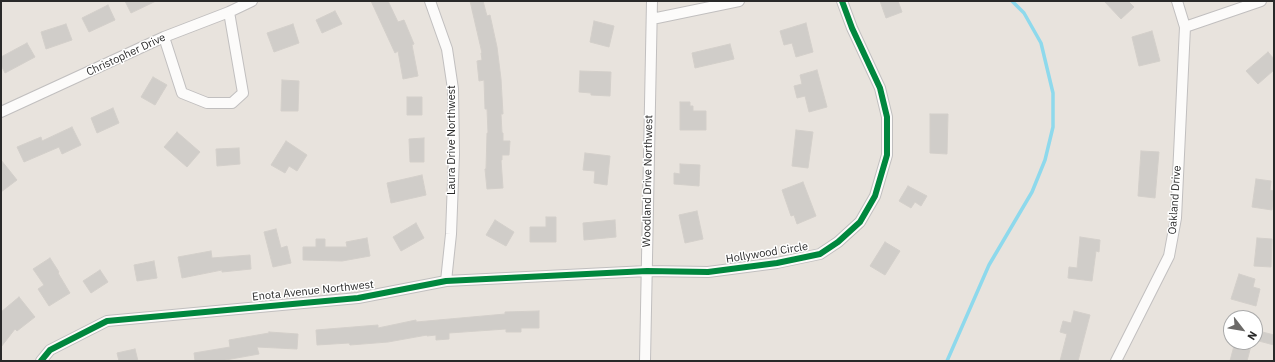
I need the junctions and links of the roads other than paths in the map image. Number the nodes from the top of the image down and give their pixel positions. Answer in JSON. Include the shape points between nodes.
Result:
{"nodes":[{"id":1,"x":252,"y":1,"type":"edge"},
{"id":2,"x":430,"y":1,"type":"edge"},
{"id":3,"x":652,"y":1,"type":"edge"},
{"id":4,"x":739,"y":1,"type":"edge"},
{"id":5,"x":842,"y":1,"type":"edge"},
{"id":6,"x":1178,"y":1,"type":"edge"},
{"id":7,"x":1261,"y":1,"type":"edge"},
{"id":8,"x":229,"y":12,"type":"junction"},
{"id":9,"x":652,"y":19,"type":"junction"},
{"id":10,"x":1185,"y":26,"type":"junction"},
{"id":11,"x":164,"y":37,"type":"junction"},
{"id":12,"x":1,"y":112,"type":"edge"},
{"id":13,"x":647,"y":271,"type":"junction"},
{"id":14,"x":446,"y":281,"type":"junction"},
{"id":15,"x":40,"y":361,"type":"edge"},
{"id":16,"x":645,"y":361,"type":"edge"},
{"id":17,"x":1116,"y":361,"type":"edge"}],
"edges":[{"from":1,"to":8,"type":"street","name":"Christopher Drive"},
{"from":2,"to":14,"type":"street","name":"Laura Drive Northwest","via":[[448,49],[453,89],[454,154],[451,234]]},
{"from":3,"to":9,"type":"street","name":"Woodland Drive Northwest"},
{"from":4,"to":9,"type":"street"},
{"from":5,"to":13,"type":"street","name":"Hollywood Circle","via":[[880,88],[887,117],[887,155],[875,196],[860,222],[820,254],[777,263],[708,272]]},
{"from":6,"to":10,"type":"street","name":"Oakland Drive"},
{"from":7,"to":10,"type":"street"},
{"from":8,"to":11,"type":"street","name":"Christopher Drive"},
{"from":8,"to":11,"type":"street","via":[[243,93],[232,103],[207,103],[182,93]]},
{"from":9,"to":13,"type":"street","name":"Woodland Drive Northwest"},
{"from":10,"to":17,"type":"street","name":"Oakland Drive","via":[[1176,218],[1169,256]]},
{"from":11,"to":12,"type":"street","name":"Christopher Drive"},
{"from":13,"to":14,"type":"street","name":"Enota Avenue Northwest"},
{"from":13,"to":16,"type":"street","name":"Woodland Drive Northwest"},
{"from":14,"to":15,"type":"street","name":"Enota Avenue Northwest","via":[[358,298],[107,321],[50,350]]}]}
